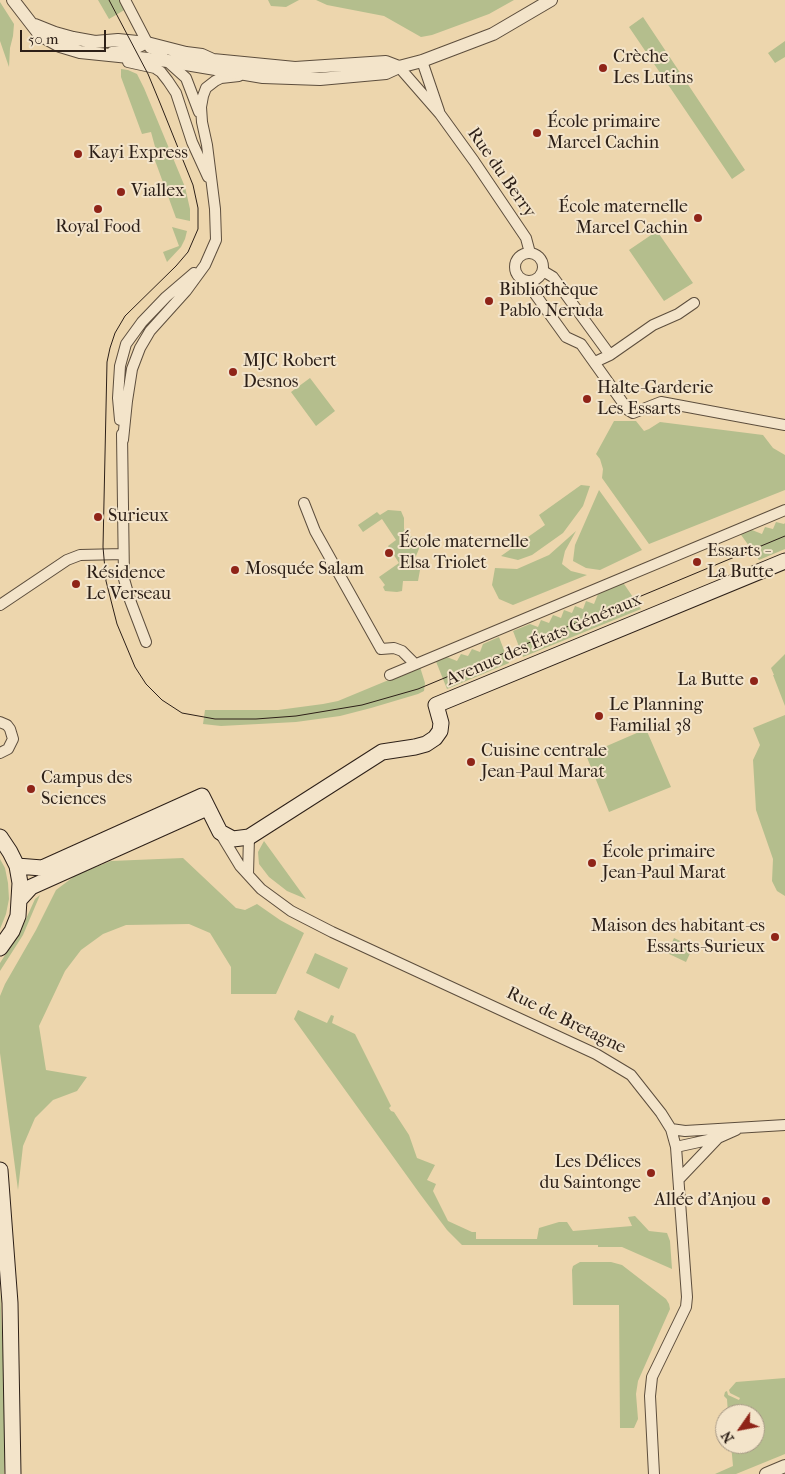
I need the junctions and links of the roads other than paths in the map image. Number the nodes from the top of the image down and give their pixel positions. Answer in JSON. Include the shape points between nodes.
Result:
{"nodes":[{"id":1,"x":13,"y":0,"type":"edge"},
{"id":2,"x":125,"y":0,"type":"edge"},
{"id":3,"x":551,"y":0,"type":"edge"},
{"id":4,"x":137,"y":22,"type":"junction"},
{"id":5,"x":30,"y":23,"type":"junction"},
{"id":6,"x":126,"y":41,"type":"junction"},
{"id":7,"x":147,"y":43,"type":"junction"},
{"id":8,"x":104,"y":54,"type":"junction"},
{"id":9,"x":155,"y":59,"type":"junction"},
{"id":10,"x":213,"y":60,"type":"junction"},
{"id":11,"x":422,"y":60,"type":"junction"},
{"id":12,"x":168,"y":61,"type":"junction"},
{"id":13,"x":193,"y":65,"type":"junction"},
{"id":14,"x":399,"y":67,"type":"junction"},
{"id":15,"x":161,"y":72,"type":"junction"},
{"id":16,"x":182,"y":74,"type":"junction"},
{"id":17,"x":248,"y":75,"type":"junction"},
{"id":18,"x":176,"y":93,"type":"junction"},
{"id":19,"x":440,"y":114,"type":"junction"},
{"id":20,"x":202,"y":122,"type":"junction"},
{"id":21,"x":211,"y":184,"type":"junction"},
{"id":22,"x":530,"y":253,"type":"junction"},
{"id":23,"x":204,"y":265,"type":"junction"},
{"id":24,"x":543,"y":271,"type":"junction"},
{"id":25,"x":533,"y":281,"type":"junction"},
{"id":26,"x":694,"y":303,"type":"dead end"},
{"id":27,"x":610,"y":355,"type":"junction"},
{"id":28,"x":595,"y":362,"type":"junction"},
{"id":29,"x":785,"y":425,"type":"edge"},
{"id":30,"x":122,"y":440,"type":"junction"},
{"id":31,"x":304,"y":503,"type":"dead end"},
{"id":32,"x":785,"y":510,"type":"edge"},
{"id":33,"x":123,"y":554,"type":"junction"},
{"id":34,"x":785,"y":561,"type":"edge"},
{"id":35,"x":0,"y":605,"type":"edge"},
{"id":36,"x":146,"y":642,"type":"dead end"},
{"id":37,"x":415,"y":664,"type":"junction"},
{"id":38,"x":390,"y":675,"type":"dead end"},
{"id":39,"x":0,"y":722,"type":"edge"},
{"id":40,"x":0,"y":753,"type":"edge"},
{"id":41,"x":204,"y":802,"type":"junction"},
{"id":42,"x":220,"y":832,"type":"junction"},
{"id":43,"x":0,"y":837,"type":"edge"},
{"id":44,"x":249,"y":837,"type":"junction"},
{"id":45,"x":17,"y":866,"type":"junction"},
{"id":46,"x":248,"y":874,"type":"junction"},
{"id":47,"x":20,"y":899,"type":"junction"},
{"id":48,"x":0,"y":948,"type":"edge"},
{"id":49,"x":785,"y":1125,"type":"edge"},
{"id":50,"x":671,"y":1129,"type":"junction"},
{"id":51,"x":737,"y":1129,"type":"junction"},
{"id":52,"x":718,"y":1138,"type":"junction"},
{"id":53,"x":676,"y":1147,"type":"junction"},
{"id":54,"x":0,"y":1170,"type":"edge"},
{"id":55,"x":679,"y":1178,"type":"junction"},
{"id":56,"x":785,"y":1466,"type":"edge"},
{"id":57,"x":13,"y":1474,"type":"edge"},
{"id":58,"x":654,"y":1474,"type":"edge"},
{"id":59,"x":766,"y":1474,"type":"edge"}],
"edges":[{"from":1,"to":5,"type":"street"},
{"from":2,"to":4,"type":"street"},
{"from":3,"to":11,"type":"street","via":[[493,34]]},
{"from":4,"to":6,"type":"street"},
{"from":4,"to":7,"type":"street"},
{"from":5,"to":6,"type":"street","via":[[73,38],[95,42]]},
{"from":5,"to":8,"type":"street","via":[[40,35],[60,46]]},
{"from":6,"to":7,"type":"street"},
{"from":7,"to":8,"type":"street","via":[[135,49]]},
{"from":7,"to":9,"type":"street"},
{"from":7,"to":10,"type":"street"},
{"from":7,"to":12,"type":"street"},
{"from":8,"to":9,"type":"street"},
{"from":8,"to":15,"type":"street","via":[[121,62],[150,66]]},
{"from":9,"to":12,"type":"street"},
{"from":9,"to":15,"type":"street"},
{"from":10,"to":13,"type":"street"},
{"from":10,"to":14,"type":"street","via":[[295,68],[386,62]]},
{"from":11,"to":14,"type":"street"},
{"from":11,"to":19,"type":"street","name":"Rue du Berry"},
{"from":12,"to":13,"type":"street"},
{"from":12,"to":16,"type":"street"},
{"from":13,"to":16,"type":"street"},
{"from":13,"to":17,"type":"street"},
{"from":14,"to":17,"type":"street","via":[[376,75],[320,79]]},
{"from":14,"to":19,"type":"street","name":"Rue du Berry"},
{"from":15,"to":18,"type":"street"},
{"from":16,"to":18,"type":"street"},
{"from":16,"to":20,"type":"street"},
{"from":17,"to":20,"type":"street","via":[[221,78],[206,88],[201,107]]},
{"from":18,"to":21,"type":"street","via":[[192,142]]},
{"from":19,"to":22,"type":"street","name":"Rue du Berry","via":[[526,238]]},
{"from":20,"to":21,"type":"street"},
{"from":21,"to":23,"type":"street","via":[[216,240]]},
{"from":22,"to":24,"type":"street","name":"Rue du Berry","via":[[540,258]]},
{"from":22,"to":25,"type":"street","via":[[518,258],[514,266],[520,278]]},
{"from":23,"to":30,"type":"street","via":[[140,348],[132,369]]},
{"from":23,"to":30,"type":"street","via":[[166,297],[126,344],[120,366],[118,398]]},
{"from":24,"to":25,"type":"street"},
{"from":24,"to":27,"type":"street","name":"Rue du Berry","via":[[553,278]]},
{"from":25,"to":28,"type":"street","via":[[535,294],[566,337],[581,344]]},
{"from":26,"to":27,"type":"street","via":[[653,325]]},
{"from":27,"to":28,"type":"street"},
{"from":28,"to":29,"type":"street","via":[[633,413],[661,402]]},
{"from":30,"to":33,"type":"street"},
{"from":31,"to":37,"type":"street","via":[[315,531],[380,649],[402,651]]},
{"from":32,"to":37,"type":"street","name":"Avenue des États Généraux"},
{"from":33,"to":35,"type":"street","via":[[80,555],[67,560]]},
{"from":33,"to":36,"type":"street","via":[[124,579]]},
{"from":34,"to":44,"type":"main road","name":"Avenue des États Généraux","via":[[436,705],[441,723],[435,738],[415,747],[382,752]]},
{"from":37,"to":38,"type":"street","name":"Avenue des États Généraux"},
{"from":39,"to":40,"type":"street","via":[[10,729],[13,740],[8,749]]},
{"from":41,"to":42,"type":"main road","name":"Rue de Bretagne"},
{"from":41,"to":45,"type":"main road","via":[[42,868]]},
{"from":41,"to":47,"type":"main road","via":[[31,887]]},
{"from":42,"to":44,"type":"main road","via":[[233,839]]},
{"from":42,"to":46,"type":"street","name":"Rue de Bretagne"},
{"from":43,"to":45,"type":"main road"},
{"from":44,"to":46,"type":"street"},
{"from":45,"to":47,"type":"main road"},
{"from":46,"to":50,"type":"street","name":"Rue de Bretagne","via":[[261,889],[291,911],[596,1054],[631,1075]]},
{"from":47,"to":48,"type":"main road","via":[[12,931]]},
{"from":49,"to":51,"type":"street"},
{"from":50,"to":51,"type":"street"},
{"from":50,"to":53,"type":"street","name":"Rue de Bretagne"},
{"from":51,"to":52,"type":"street"},
{"from":52,"to":53,"type":"street"},
{"from":52,"to":55,"type":"street"},
{"from":53,"to":55,"type":"street","name":"Rue de Bretagne"},
{"from":54,"to":57,"type":"main road","via":[[10,1303]]},
{"from":55,"to":58,"type":"street","name":"Rue de Bretagne","via":[[687,1297],[686,1307],[652,1377]]},
{"from":56,"to":59,"type":"street"}]}
